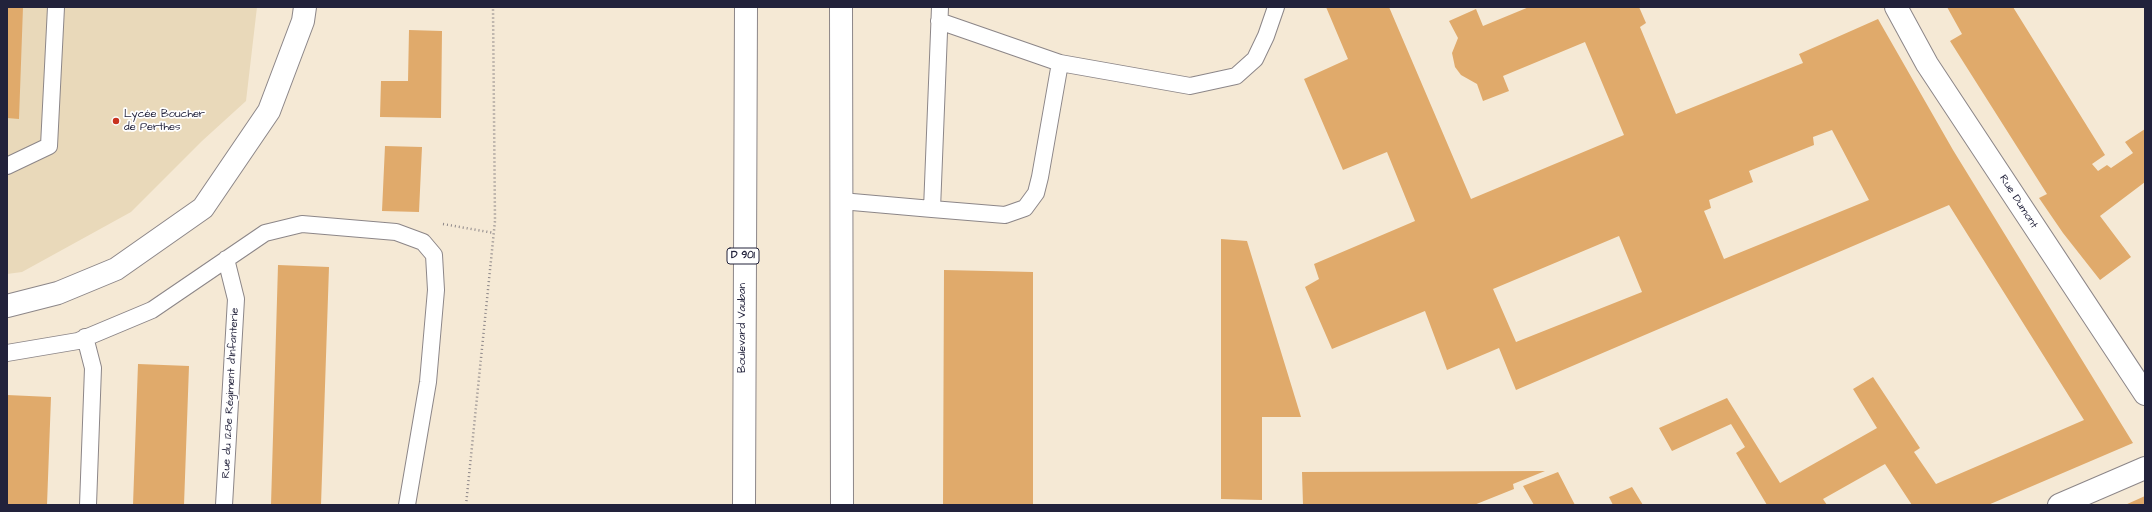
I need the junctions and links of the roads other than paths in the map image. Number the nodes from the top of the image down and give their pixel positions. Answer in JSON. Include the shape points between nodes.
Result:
{"nodes":[{"id":1,"x":56,"y":7,"type":"edge"},
{"id":2,"x":305,"y":7,"type":"edge"},
{"id":3,"x":746,"y":7,"type":"edge"},
{"id":4,"x":841,"y":7,"type":"edge"},
{"id":5,"x":1276,"y":7,"type":"edge"},
{"id":6,"x":1896,"y":7,"type":"edge"},
{"id":7,"x":939,"y":14,"type":"edge"},
{"id":8,"x":1060,"y":63,"type":"junction"},
{"id":9,"x":7,"y":166,"type":"edge"},
{"id":10,"x":841,"y":201,"type":"junction"},
{"id":11,"x":932,"y":209,"type":"junction"},
{"id":12,"x":226,"y":259,"type":"junction"},
{"id":13,"x":7,"y":306,"type":"edge"},
{"id":14,"x":85,"y":337,"type":"junction"},
{"id":15,"x":7,"y":353,"type":"edge"},
{"id":16,"x":2145,"y":394,"type":"edge"},
{"id":17,"x":2145,"y":468,"type":"edge"},
{"id":18,"x":88,"y":505,"type":"edge"},
{"id":19,"x":224,"y":505,"type":"edge"},
{"id":20,"x":407,"y":505,"type":"edge"},
{"id":21,"x":744,"y":505,"type":"edge"},
{"id":22,"x":842,"y":505,"type":"edge"},
{"id":23,"x":2059,"y":505,"type":"edge"}],
"edges":[{"from":1,"to":9,"type":"lane","via":[[49,146]]},
{"from":2,"to":13,"type":"street","via":[[303,21],[269,111],[203,208],[116,269],[58,293]]},
{"from":3,"to":21,"type":"street","name":"Boulevard Vauban","number":"D 901"},
{"from":4,"to":10,"type":"street"},
{"from":5,"to":8,"type":"lane","via":[[1255,59],[1236,76],[1190,86]]},
{"from":6,"to":16,"type":"street","name":"Rue Dumont","via":[[1927,64]]},
{"from":7,"to":8,"type":"lane"},
{"from":7,"to":11,"type":"lane"},
{"from":8,"to":11,"type":"lane","via":[[1040,177],[1036,193],[1025,208],[1005,215]]},
{"from":10,"to":11,"type":"lane"},
{"from":10,"to":22,"type":"street"},
{"from":12,"to":14,"type":"lane","via":[[152,310]]},
{"from":12,"to":19,"type":"lane","name":"Rue du 128e Régiment d'Infanterie","via":[[236,299]]},
{"from":12,"to":20,"type":"lane","via":[[265,233],[302,224],[396,232],[423,242],[434,255],[436,290],[428,382]]},
{"from":14,"to":15,"type":"lane"},
{"from":14,"to":18,"type":"lane","via":[[93,368]]},
{"from":17,"to":23,"type":"street"}]}
